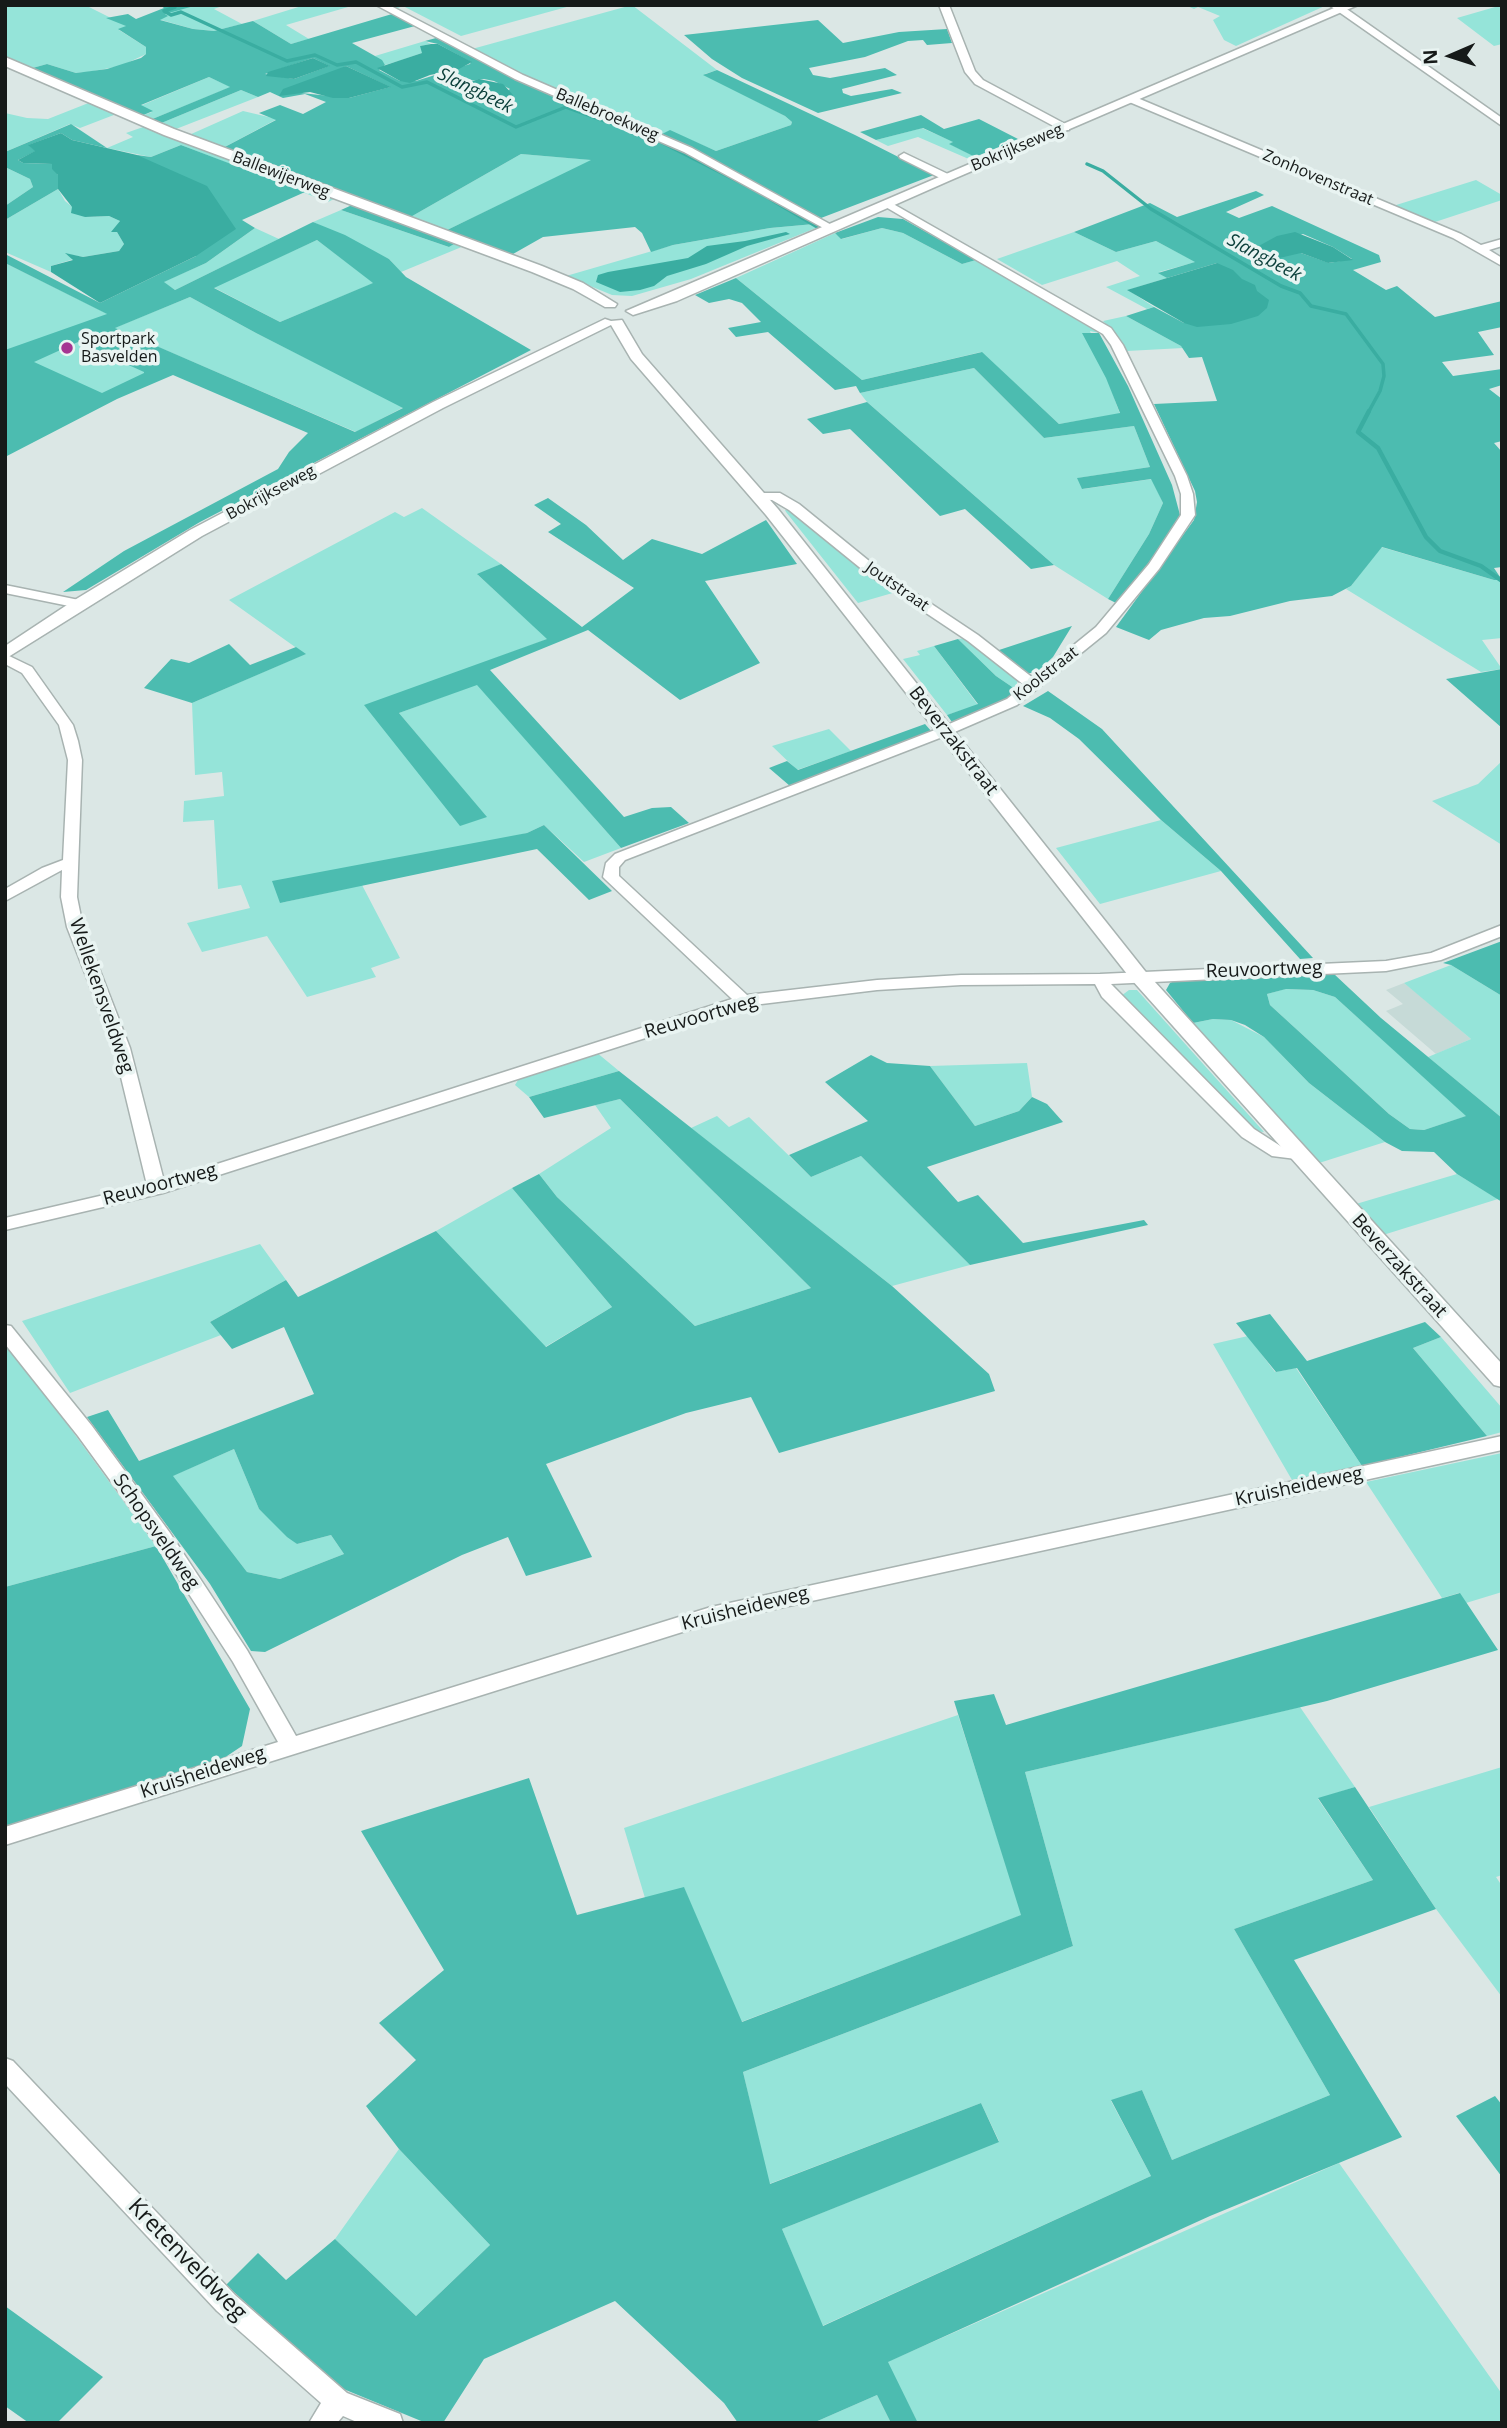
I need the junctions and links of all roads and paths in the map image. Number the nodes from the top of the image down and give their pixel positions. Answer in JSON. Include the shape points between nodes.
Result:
{"nodes":[{"id":1,"x":381,"y":5,"type":"edge"},
{"id":2,"x":944,"y":5,"type":"edge"},
{"id":3,"x":1342,"y":7,"type":"edge"},
{"id":4,"x":5,"y":61,"type":"edge"},
{"id":5,"x":1131,"y":99,"type":"junction"},
{"id":6,"x":1502,"y":123,"type":"edge"},
{"id":7,"x":1065,"y":128,"type":"junction"},
{"id":8,"x":904,"y":156,"type":"dead end"},
{"id":9,"x":946,"y":177,"type":"junction"},
{"id":10,"x":888,"y":204,"type":"junction"},
{"id":11,"x":831,"y":228,"type":"junction"},
{"id":12,"x":1502,"y":242,"type":"edge"},
{"id":13,"x":1481,"y":249,"type":"junction"},
{"id":14,"x":1502,"y":264,"type":"edge"},
{"id":15,"x":560,"y":279,"type":"junction"},
{"id":16,"x":621,"y":306,"type":"junction"},
{"id":17,"x":598,"y":316,"type":"junction"},
{"id":18,"x":759,"y":496,"type":"junction"},
{"id":19,"x":5,"y":589,"type":"edge"},
{"id":20,"x":79,"y":604,"type":"junction"},
{"id":21,"x":5,"y":656,"type":"edge"},
{"id":22,"x":1034,"y":685,"type":"junction"},
{"id":23,"x":945,"y":731,"type":"junction"},
{"id":24,"x":71,"y":862,"type":"junction"},
{"id":25,"x":5,"y":896,"type":"edge"},
{"id":26,"x":1502,"y":930,"type":"edge"},
{"id":27,"x":1138,"y":975,"type":"junction"},
{"id":28,"x":1100,"y":979,"type":"junction"},
{"id":29,"x":743,"y":1001,"type":"junction"},
{"id":30,"x":1296,"y":1153,"type":"junction"},
{"id":31,"x":157,"y":1189,"type":"junction"},
{"id":32,"x":5,"y":1224,"type":"edge"},
{"id":33,"x":5,"y":1331,"type":"edge"},
{"id":34,"x":1502,"y":1379,"type":"edge"},
{"id":35,"x":1502,"y":1443,"type":"edge"},
{"id":36,"x":290,"y":1745,"type":"junction"},
{"id":37,"x":5,"y":1836,"type":"edge"},
{"id":38,"x":5,"y":2068,"type":"edge"},
{"id":39,"x":338,"y":2402,"type":"junction"},
{"id":40,"x":321,"y":2423,"type":"edge"},
{"id":41,"x":391,"y":2423,"type":"edge"}],
"edges":[{"from":1,"to":11,"type":"street","name":"Ballebroekweg","via":[[519,77],[688,150]]},
{"from":2,"to":7,"type":"street","via":[[970,72],[979,82]]},
{"from":3,"to":5,"type":"street","name":"Bokrijkseweg"},
{"from":3,"to":6,"type":"street"},
{"from":4,"to":15,"type":"street","name":"Ballewijerweg","via":[[169,132]]},
{"from":5,"to":7,"type":"street","name":"Bokrijkseweg"},
{"from":5,"to":13,"type":"street","name":"Zonhovenstraat"},
{"from":7,"to":9,"type":"street","name":"Bokrijkseweg"},
{"from":8,"to":9,"type":"street"},
{"from":9,"to":10,"type":"street","name":"Bokrijkseweg"},
{"from":10,"to":11,"type":"street","name":"Bokrijkseweg"},
{"from":10,"to":22,"type":"street","name":"Koolstraat","via":[[1107,331],[1187,494],[1188,515],[1154,566],[1101,630]]},
{"from":11,"to":16,"type":"street","name":"Bokrijkseweg","via":[[673,298]]},
{"from":12,"to":13,"type":"street"},
{"from":13,"to":14,"type":"street","name":"Zonhovenstraat"},
{"from":15,"to":16,"type":"street","name":"Ballewijerweg"},
{"from":15,"to":17,"type":"street","name":"Ballewijerweg"},
{"from":16,"to":17,"type":"street","name":"Bokrijkseweg"},
{"from":16,"to":17,"type":"street","name":"Bokrijkseweg","via":[[632,317]]},
{"from":17,"to":18,"type":"street","name":"Beverzakstraat"},
{"from":17,"to":20,"type":"street","name":"Bokrijkseweg","via":[[547,350],[207,527]]},
{"from":18,"to":22,"type":"street","name":"Joutstraat","via":[[775,496],[794,506],[874,572]]},
{"from":18,"to":23,"type":"street","name":"Beverzakstraat"},
{"from":19,"to":20,"type":"street"},
{"from":20,"to":21,"type":"street","name":"Bokrijkseweg"},
{"from":21,"to":24,"type":"street","name":"Wellekensveldweg","via":[[27,670],[66,725],[75,760]]},
{"from":22,"to":23,"type":"street","name":"Koolstraat","via":[[1012,702]]},
{"from":23,"to":27,"type":"street","name":"Beverzakstraat"},
{"from":23,"to":29,"type":"street","name":"Koolstraat","via":[[620,857],[611,866],[611,877]]},
{"from":24,"to":25,"type":"street"},
{"from":24,"to":31,"type":"street","name":"Wellekensveldweg","via":[[69,897],[75,927],[122,1048]]},
{"from":26,"to":27,"type":"street","name":"Reuvoortweg","via":[[1435,957],[1386,965]]},
{"from":27,"to":28,"type":"street","name":"Reuvoortweg"},
{"from":27,"to":30,"type":"street","name":"Beverzakstraat"},
{"from":28,"to":29,"type":"street","name":"Reuvoortweg","via":[[877,985]]},
{"from":28,"to":30,"type":"street","via":[[1108,993],[1248,1133],[1278,1152]]},
{"from":29,"to":31,"type":"street","name":"Reuvoortweg"},
{"from":30,"to":34,"type":"street","name":"Beverzakstraat"},
{"from":31,"to":32,"type":"street","name":"Reuvoortweg"},
{"from":33,"to":36,"type":"street","name":"Schopsveldweg","via":[[163,1538],[240,1656]]},
{"from":35,"to":36,"type":"street","name":"Kruisheideweg","via":[[711,1615]]},
{"from":36,"to":37,"type":"street","name":"Kruisheideweg"},
{"from":38,"to":39,"type":"street","name":"Kretenveldweg","via":[[226,2303]]},
{"from":39,"to":40,"type":"street"},
{"from":39,"to":41,"type":"street","name":"Kretenveldweg"}]}
